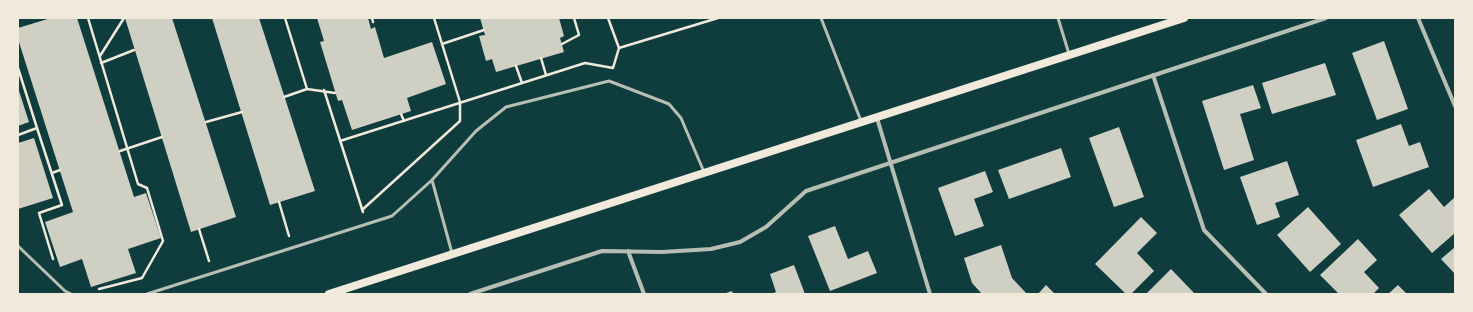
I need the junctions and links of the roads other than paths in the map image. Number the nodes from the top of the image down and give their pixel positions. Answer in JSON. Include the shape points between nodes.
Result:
{"nodes":[{"id":1,"x":822,"y":18,"type":"edge"},
{"id":2,"x":1058,"y":18,"type":"edge"},
{"id":3,"x":1184,"y":18,"type":"edge"},
{"id":4,"x":1326,"y":18,"type":"edge"},
{"id":5,"x":1418,"y":18,"type":"edge"},
{"id":6,"x":1070,"y":56,"type":"junction"},
{"id":7,"x":1153,"y":75,"type":"junction"},
{"id":8,"x":1455,"y":106,"type":"edge"},
{"id":9,"x":876,"y":118,"type":"junction"},
{"id":10,"x":861,"y":123,"type":"junction"},
{"id":11,"x":890,"y":162,"type":"junction"},
{"id":12,"x":705,"y":173,"type":"junction"},
{"id":13,"x":432,"y":180,"type":"junction"},
{"id":14,"x":18,"y":246,"type":"edge"},
{"id":15,"x":628,"y":251,"type":"junction"},
{"id":16,"x":452,"y":255,"type":"junction"},
{"id":17,"x":345,"y":292,"type":"edge"},
{"id":18,"x":71,"y":294,"type":"edge"},
{"id":19,"x":147,"y":294,"type":"edge"},
{"id":20,"x":329,"y":294,"type":"edge"},
{"id":21,"x":470,"y":294,"type":"edge"},
{"id":22,"x":644,"y":294,"type":"edge"},
{"id":23,"x":930,"y":294,"type":"edge"},
{"id":24,"x":1266,"y":294,"type":"edge"}],
"edges":[{"from":1,"to":10,"type":"lane"},
{"from":2,"to":6,"type":"lane"},
{"from":3,"to":6,"type":"main road"},
{"from":4,"to":7,"type":"street"},
{"from":5,"to":8,"type":"street"},
{"from":6,"to":9,"type":"main road"},
{"from":7,"to":11,"type":"street"},
{"from":7,"to":24,"type":"street","via":[[1204,230]]},
{"from":9,"to":10,"type":"main road"},
{"from":9,"to":11,"type":"street"},
{"from":10,"to":12,"type":"main road"},
{"from":11,"to":15,"type":"street","via":[[806,191],[795,198],[766,227],[740,242],[711,249]]},
{"from":11,"to":23,"type":"street"},
{"from":12,"to":13,"type":"lane","via":[[681,118],[669,104],[609,81],[506,107],[476,131]]},
{"from":12,"to":16,"type":"main road"},
{"from":13,"to":16,"type":"lane"},
{"from":13,"to":19,"type":"lane","via":[[392,216]]},
{"from":14,"to":18,"type":"lane"},
{"from":15,"to":21,"type":"street","via":[[602,251]]},
{"from":15,"to":22,"type":"street"},
{"from":16,"to":17,"type":"main road"},
{"from":17,"to":20,"type":"main road"}]}
